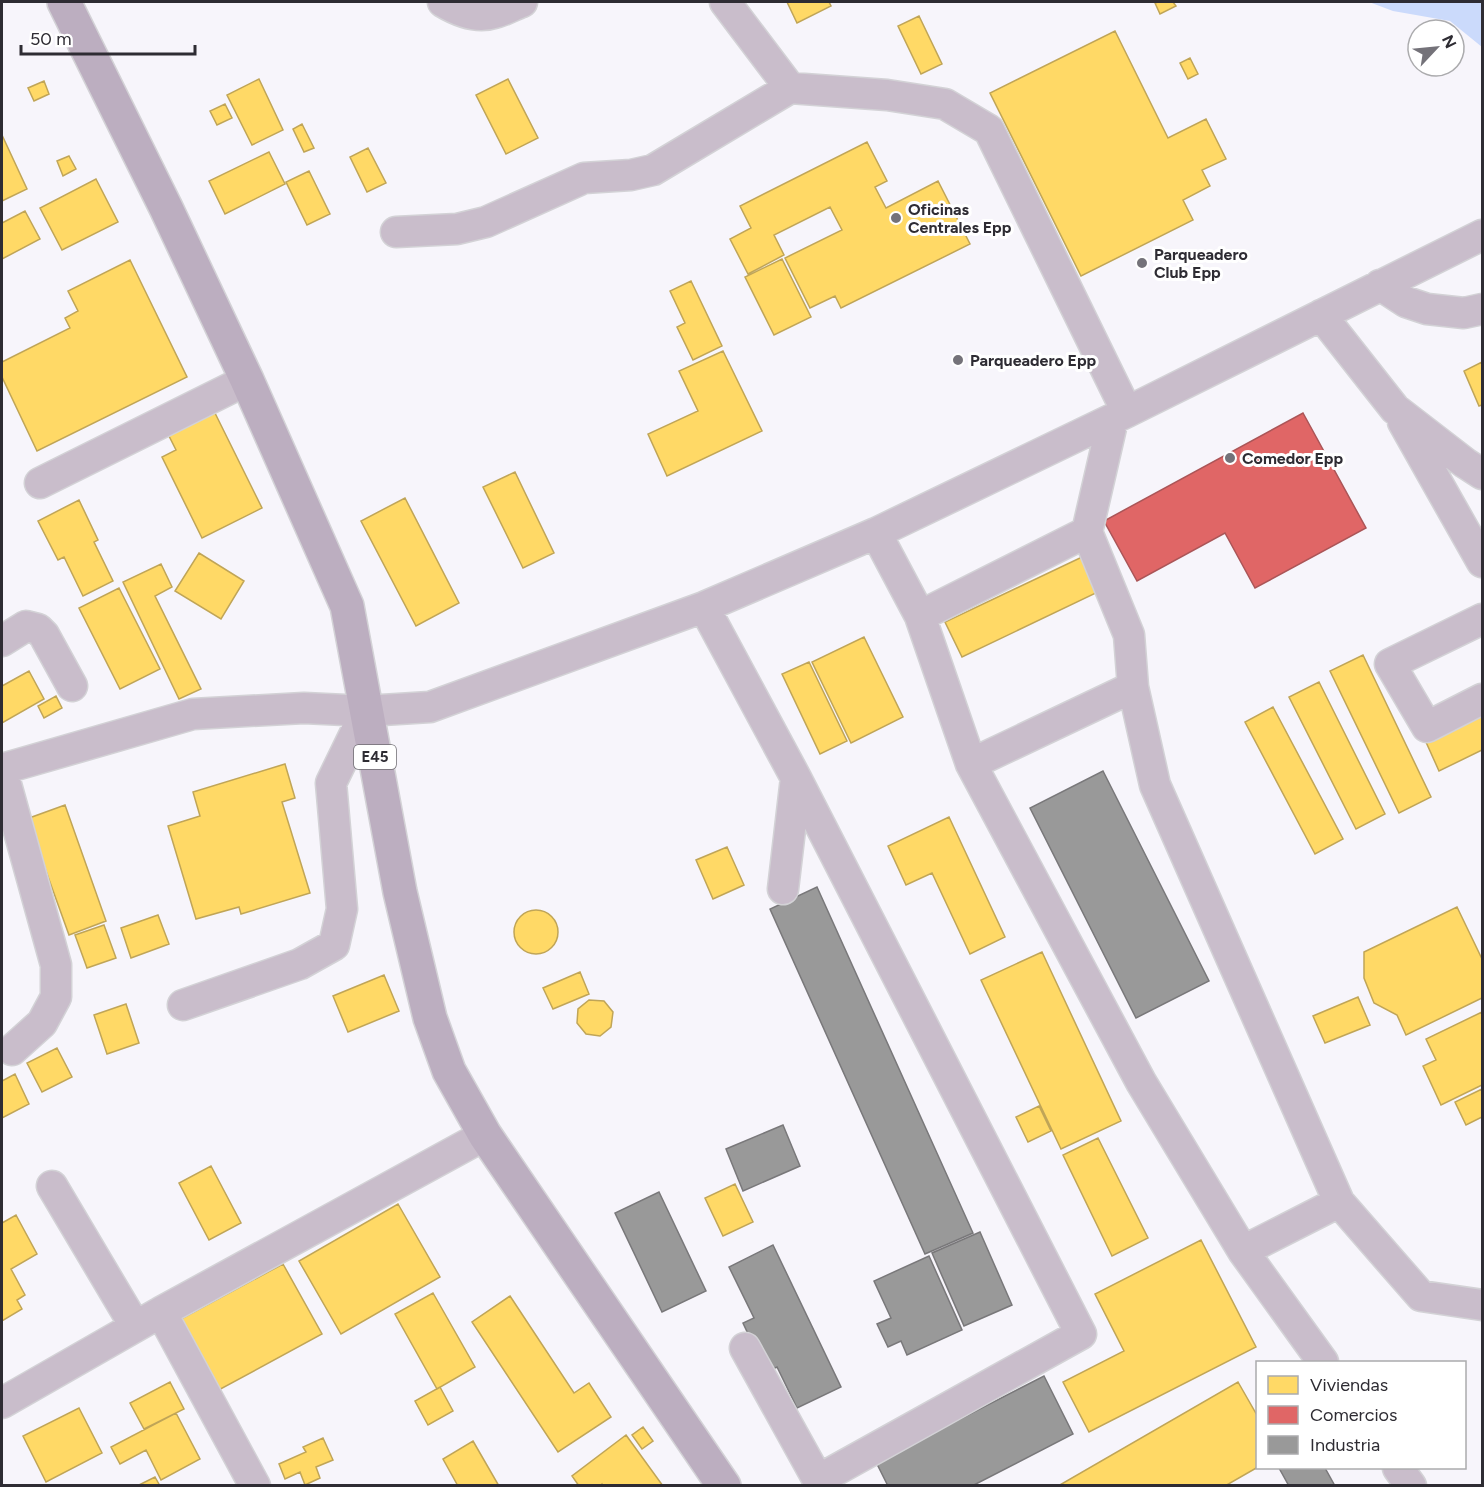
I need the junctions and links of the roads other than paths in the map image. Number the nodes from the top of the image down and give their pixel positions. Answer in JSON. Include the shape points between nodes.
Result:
{"nodes":[{"id":1,"x":64,"y":2,"type":"edge"},
{"id":2,"x":443,"y":2,"type":"edge"},
{"id":3,"x":522,"y":2,"type":"edge"},
{"id":4,"x":725,"y":2,"type":"edge"},
{"id":5,"x":790,"y":88,"type":"junction"},
{"id":6,"x":396,"y":232,"type":"dead end"},
{"id":7,"x":1482,"y":235,"type":"edge"},
{"id":8,"x":1380,"y":285,"type":"junction"},
{"id":9,"x":1482,"y":309,"type":"edge"},
{"id":10,"x":1321,"y":315,"type":"junction"},
{"id":11,"x":247,"y":381,"type":"junction"},
{"id":12,"x":1395,"y":409,"type":"junction"},
{"id":13,"x":1120,"y":415,"type":"junction"},
{"id":14,"x":1482,"y":474,"type":"edge"},
{"id":15,"x":40,"y":483,"type":"dead end"},
{"id":16,"x":1087,"y":532,"type":"junction"},
{"id":17,"x":876,"y":533,"type":"junction"},
{"id":18,"x":1482,"y":562,"type":"edge"},
{"id":19,"x":704,"y":607,"type":"junction"},
{"id":20,"x":921,"y":616,"type":"junction"},
{"id":21,"x":1482,"y":619,"type":"edge"},
{"id":22,"x":2,"y":641,"type":"edge"},
{"id":23,"x":72,"y":686,"type":"dead end"},
{"id":24,"x":1133,"y":687,"type":"junction"},
{"id":25,"x":1482,"y":699,"type":"edge"},
{"id":26,"x":366,"y":711,"type":"junction"},
{"id":27,"x":971,"y":764,"type":"junction"},
{"id":28,"x":2,"y":770,"type":"edge"},
{"id":29,"x":796,"y":778,"type":"junction"},
{"id":30,"x":783,"y":889,"type":"dead end"},
{"id":31,"x":183,"y":1005,"type":"dead end"},
{"id":32,"x":12,"y":1050,"type":"dead end"},
{"id":33,"x":485,"y":1135,"type":"junction"},
{"id":34,"x":52,"y":1186,"type":"dead end"},
{"id":35,"x":1339,"y":1202,"type":"junction"},
{"id":36,"x":1243,"y":1251,"type":"junction"},
{"id":37,"x":1482,"y":1305,"type":"edge"},
{"id":38,"x":161,"y":1312,"type":"junction"},
{"id":39,"x":135,"y":1326,"type":"junction"},
{"id":40,"x":745,"y":1348,"type":"dead end"},
{"id":41,"x":1322,"y":1361,"type":"edge"},
{"id":42,"x":2,"y":1402,"type":"edge"},
{"id":43,"x":1399,"y":1469,"type":"edge"},
{"id":44,"x":255,"y":1485,"type":"edge"},
{"id":45,"x":724,"y":1485,"type":"edge"},
{"id":46,"x":1411,"y":1485,"type":"edge"}],
"edges":[{"from":1,"to":11,"type":"highway","number":"E45"},
{"from":2,"to":3,"type":"street","via":[[473,14],[493,14]]},
{"from":4,"to":5,"type":"street"},
{"from":5,"to":6,"type":"street","via":[[653,170],[584,178],[486,222],[457,229]]},
{"from":5,"to":13,"type":"street","via":[[945,104],[989,130]]},
{"from":7,"to":8,"type":"street"},
{"from":8,"to":9,"type":"street","via":[[1406,302],[1427,309],[1464,313]]},
{"from":8,"to":10,"type":"street"},
{"from":10,"to":12,"type":"street"},
{"from":10,"to":13,"type":"street"},
{"from":11,"to":15,"type":"street"},
{"from":11,"to":26,"type":"highway","number":"E45","via":[[347,606]]},
{"from":12,"to":14,"type":"street"},
{"from":12,"to":18,"type":"street"},
{"from":13,"to":16,"type":"street"},
{"from":13,"to":17,"type":"street"},
{"from":16,"to":20,"type":"street"},
{"from":16,"to":24,"type":"street","via":[[1129,635]]},
{"from":17,"to":19,"type":"street"},
{"from":17,"to":20,"type":"street"},
{"from":19,"to":26,"type":"street","via":[[430,707]]},
{"from":19,"to":29,"type":"street"},
{"from":20,"to":27,"type":"street"},
{"from":21,"to":25,"type":"street","via":[[1390,664],[1426,727]]},
{"from":22,"to":23,"type":"street","via":[[26,627],[38,629]]},
{"from":24,"to":27,"type":"street"},
{"from":24,"to":35,"type":"street","via":[[1155,785]]},
{"from":26,"to":28,"type":"street","via":[[304,708],[193,714]]},
{"from":26,"to":31,"type":"street","via":[[331,783],[342,909],[334,945],[300,964]]},
{"from":26,"to":33,"type":"highway","number":"E45","via":[[400,892],[430,1018],[449,1071]]},
{"from":27,"to":36,"type":"street","via":[[1141,1082]]},
{"from":28,"to":32,"type":"street","via":[[56,964],[56,996],[42,1023]]},
{"from":29,"to":30,"type":"street"},
{"from":29,"to":40,"type":"street","via":[[1081,1334],[818,1480]]},
{"from":33,"to":38,"type":"street"},
{"from":33,"to":45,"type":"highway","number":"E45"},
{"from":34,"to":39,"type":"street"},
{"from":35,"to":36,"type":"street"},
{"from":35,"to":37,"type":"street","via":[[1421,1296]]},
{"from":36,"to":41,"type":"street"},
{"from":38,"to":39,"type":"street"},
{"from":38,"to":44,"type":"street"},
{"from":39,"to":42,"type":"street"},
{"from":43,"to":46,"type":"street"}]}
